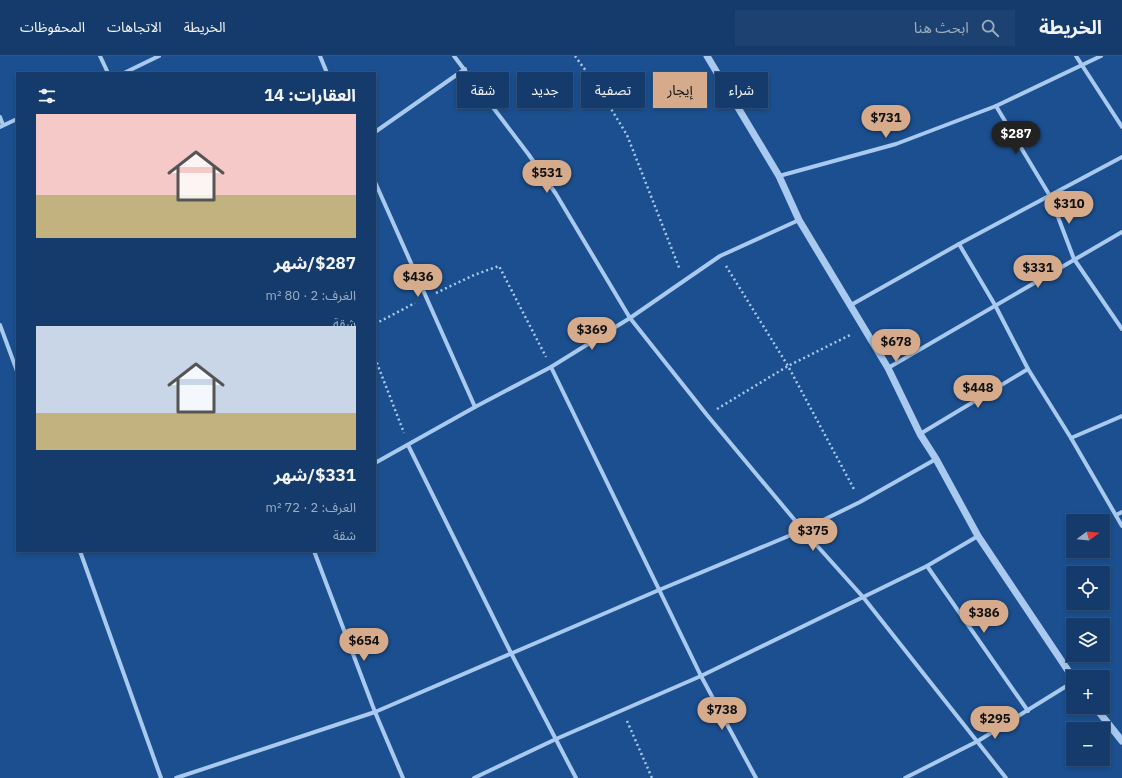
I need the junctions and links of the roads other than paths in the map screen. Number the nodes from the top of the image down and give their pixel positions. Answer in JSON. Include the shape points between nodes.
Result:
{"nodes":[{"id":1,"x":100,"y":56,"type":"edge"},
{"id":2,"x":159,"y":56,"type":"edge"},
{"id":3,"x":320,"y":56,"type":"edge"},
{"id":4,"x":454,"y":56,"type":"edge"},
{"id":5,"x":708,"y":56,"type":"edge"},
{"id":6,"x":1076,"y":56,"type":"edge"},
{"id":7,"x":1101,"y":56,"type":"edge"},
{"id":8,"x":1081,"y":65,"type":"junction"},
{"id":9,"x":465,"y":69,"type":"junction"},
{"id":10,"x":108,"y":72,"type":"edge"},
{"id":11,"x":126,"y":72,"type":"edge"},
{"id":12,"x":327,"y":72,"type":"edge"},
{"id":13,"x":996,"y":106,"type":"junction"},
{"id":14,"x":0,"y":117,"type":"edge"},
{"id":15,"x":16,"y":119,"type":"edge"},
{"id":16,"x":2,"y":126,"type":"edge"},
{"id":17,"x":1122,"y":127,"type":"edge"},
{"id":18,"x":376,"y":131,"type":"edge"},
{"id":19,"x":1122,"y":157,"type":"edge"},
{"id":20,"x":778,"y":176,"type":"junction"},
{"id":21,"x":376,"y":184,"type":"edge"},
{"id":22,"x":1050,"y":196,"type":"junction"},
{"id":23,"x":799,"y":220,"type":"junction"},
{"id":24,"x":1122,"y":232,"type":"edge"},
{"id":25,"x":959,"y":244,"type":"junction"},
{"id":26,"x":1074,"y":259,"type":"junction"},
{"id":27,"x":851,"y":305,"type":"junction"},
{"id":28,"x":995,"y":305,"type":"junction"},
{"id":29,"x":630,"y":318,"type":"junction"},
{"id":30,"x":0,"y":325,"type":"edge"},
{"id":31,"x":1122,"y":329,"type":"edge"},
{"id":32,"x":551,"y":367,"type":"junction"},
{"id":33,"x":16,"y":368,"type":"edge"},
{"id":34,"x":888,"y":368,"type":"junction"},
{"id":35,"x":1028,"y":369,"type":"junction"},
{"id":36,"x":475,"y":407,"type":"junction"},
{"id":37,"x":1122,"y":416,"type":"edge"},
{"id":38,"x":920,"y":434,"type":"junction"},
{"id":39,"x":1071,"y":438,"type":"junction"},
{"id":40,"x":408,"y":445,"type":"junction"},
{"id":41,"x":936,"y":459,"type":"junction"},
{"id":42,"x":376,"y":462,"type":"edge"},
{"id":43,"x":1122,"y":512,"type":"edge"},
{"id":44,"x":1116,"y":515,"type":"junction"},
{"id":45,"x":1122,"y":526,"type":"edge"},
{"id":46,"x":803,"y":530,"type":"junction"},
{"id":47,"x":978,"y":536,"type":"junction"},
{"id":48,"x":80,"y":552,"type":"edge"},
{"id":49,"x":314,"y":552,"type":"edge"},
{"id":50,"x":927,"y":566,"type":"junction"},
{"id":51,"x":659,"y":590,"type":"junction"},
{"id":52,"x":863,"y":597,"type":"junction"},
{"id":53,"x":511,"y":653,"type":"junction"},
{"id":54,"x":1068,"y":670,"type":"edge"},
{"id":55,"x":701,"y":676,"type":"junction"},
{"id":56,"x":1066,"y":687,"type":"edge"},
{"id":57,"x":1028,"y":711,"type":"junction"},
{"id":58,"x":375,"y":712,"type":"junction"},
{"id":59,"x":1101,"y":714,"type":"edge"},
{"id":60,"x":556,"y":739,"type":"junction"},
{"id":61,"x":978,"y":741,"type":"junction"},
{"id":62,"x":1122,"y":741,"type":"edge"},
{"id":63,"x":161,"y":778,"type":"edge"},
{"id":64,"x":176,"y":778,"type":"edge"},
{"id":65,"x":402,"y":778,"type":"edge"},
{"id":66,"x":474,"y":778,"type":"edge"},
{"id":67,"x":576,"y":778,"type":"edge"},
{"id":68,"x":756,"y":778,"type":"edge"},
{"id":69,"x":905,"y":778,"type":"edge"},
{"id":70,"x":1006,"y":778,"type":"edge"}],
"edges":[{"from":1,"to":10,"type":"street"},
{"from":2,"to":11,"type":"street"},
{"from":3,"to":12,"type":"street"},
{"from":4,"to":9,"type":"street"},
{"from":5,"to":20,"type":"street"},
{"from":6,"to":8,"type":"street"},
{"from":7,"to":8,"type":"street"},
{"from":8,"to":13,"type":"street"},
{"from":8,"to":17,"type":"street"},
{"from":9,"to":18,"type":"street"},
{"from":9,"to":29,"type":"street","via":[[556,194]]},
{"from":13,"to":20,"type":"street","via":[[896,144]]},
{"from":13,"to":22,"type":"street"},
{"from":14,"to":16,"type":"street"},
{"from":15,"to":16,"type":"street"},
{"from":19,"to":22,"type":"street"},
{"from":20,"to":23,"type":"street"},
{"from":21,"to":36,"type":"street"},
{"from":22,"to":25,"type":"street"},
{"from":22,"to":26,"type":"street"},
{"from":23,"to":27,"type":"street"},
{"from":23,"to":29,"type":"street","via":[[720,256]]},
{"from":24,"to":26,"type":"street"},
{"from":25,"to":27,"type":"street"},
{"from":25,"to":28,"type":"street"},
{"from":26,"to":28,"type":"street"},
{"from":26,"to":31,"type":"street"},
{"from":27,"to":34,"type":"street"},
{"from":28,"to":34,"type":"street"},
{"from":28,"to":35,"type":"street"},
{"from":29,"to":32,"type":"street"},
{"from":29,"to":46,"type":"street"},
{"from":30,"to":33,"type":"street"},
{"from":32,"to":36,"type":"street"},
{"from":32,"to":51,"type":"street"},
{"from":34,"to":38,"type":"street"},
{"from":35,"to":38,"type":"street"},
{"from":35,"to":39,"type":"street"},
{"from":36,"to":40,"type":"street"},
{"from":37,"to":39,"type":"street"},
{"from":38,"to":41,"type":"street"},
{"from":39,"to":44,"type":"street"},
{"from":40,"to":42,"type":"street"},
{"from":40,"to":53,"type":"street"},
{"from":41,"to":46,"type":"street","via":[[860,502]]},
{"from":41,"to":47,"type":"street"},
{"from":43,"to":44,"type":"street"},
{"from":44,"to":45,"type":"street"},
{"from":46,"to":51,"type":"street"},
{"from":46,"to":52,"type":"street"},
{"from":47,"to":50,"type":"street"},
{"from":47,"to":54,"type":"street"},
{"from":48,"to":63,"type":"street"},
{"from":49,"to":58,"type":"street"},
{"from":50,"to":52,"type":"street"},
{"from":50,"to":57,"type":"street"},
{"from":51,"to":53,"type":"street"},
{"from":51,"to":55,"type":"street"},
{"from":52,"to":55,"type":"street"},
{"from":52,"to":61,"type":"street"},
{"from":53,"to":58,"type":"street"},
{"from":53,"to":60,"type":"street"},
{"from":55,"to":60,"type":"street"},
{"from":55,"to":68,"type":"street"},
{"from":56,"to":57,"type":"street"},
{"from":57,"to":61,"type":"street"},
{"from":58,"to":64,"type":"street"},
{"from":58,"to":65,"type":"street"},
{"from":59,"to":62,"type":"street"},
{"from":60,"to":66,"type":"street"},
{"from":60,"to":67,"type":"street"},
{"from":61,"to":69,"type":"street"},
{"from":61,"to":70,"type":"street"}]}
